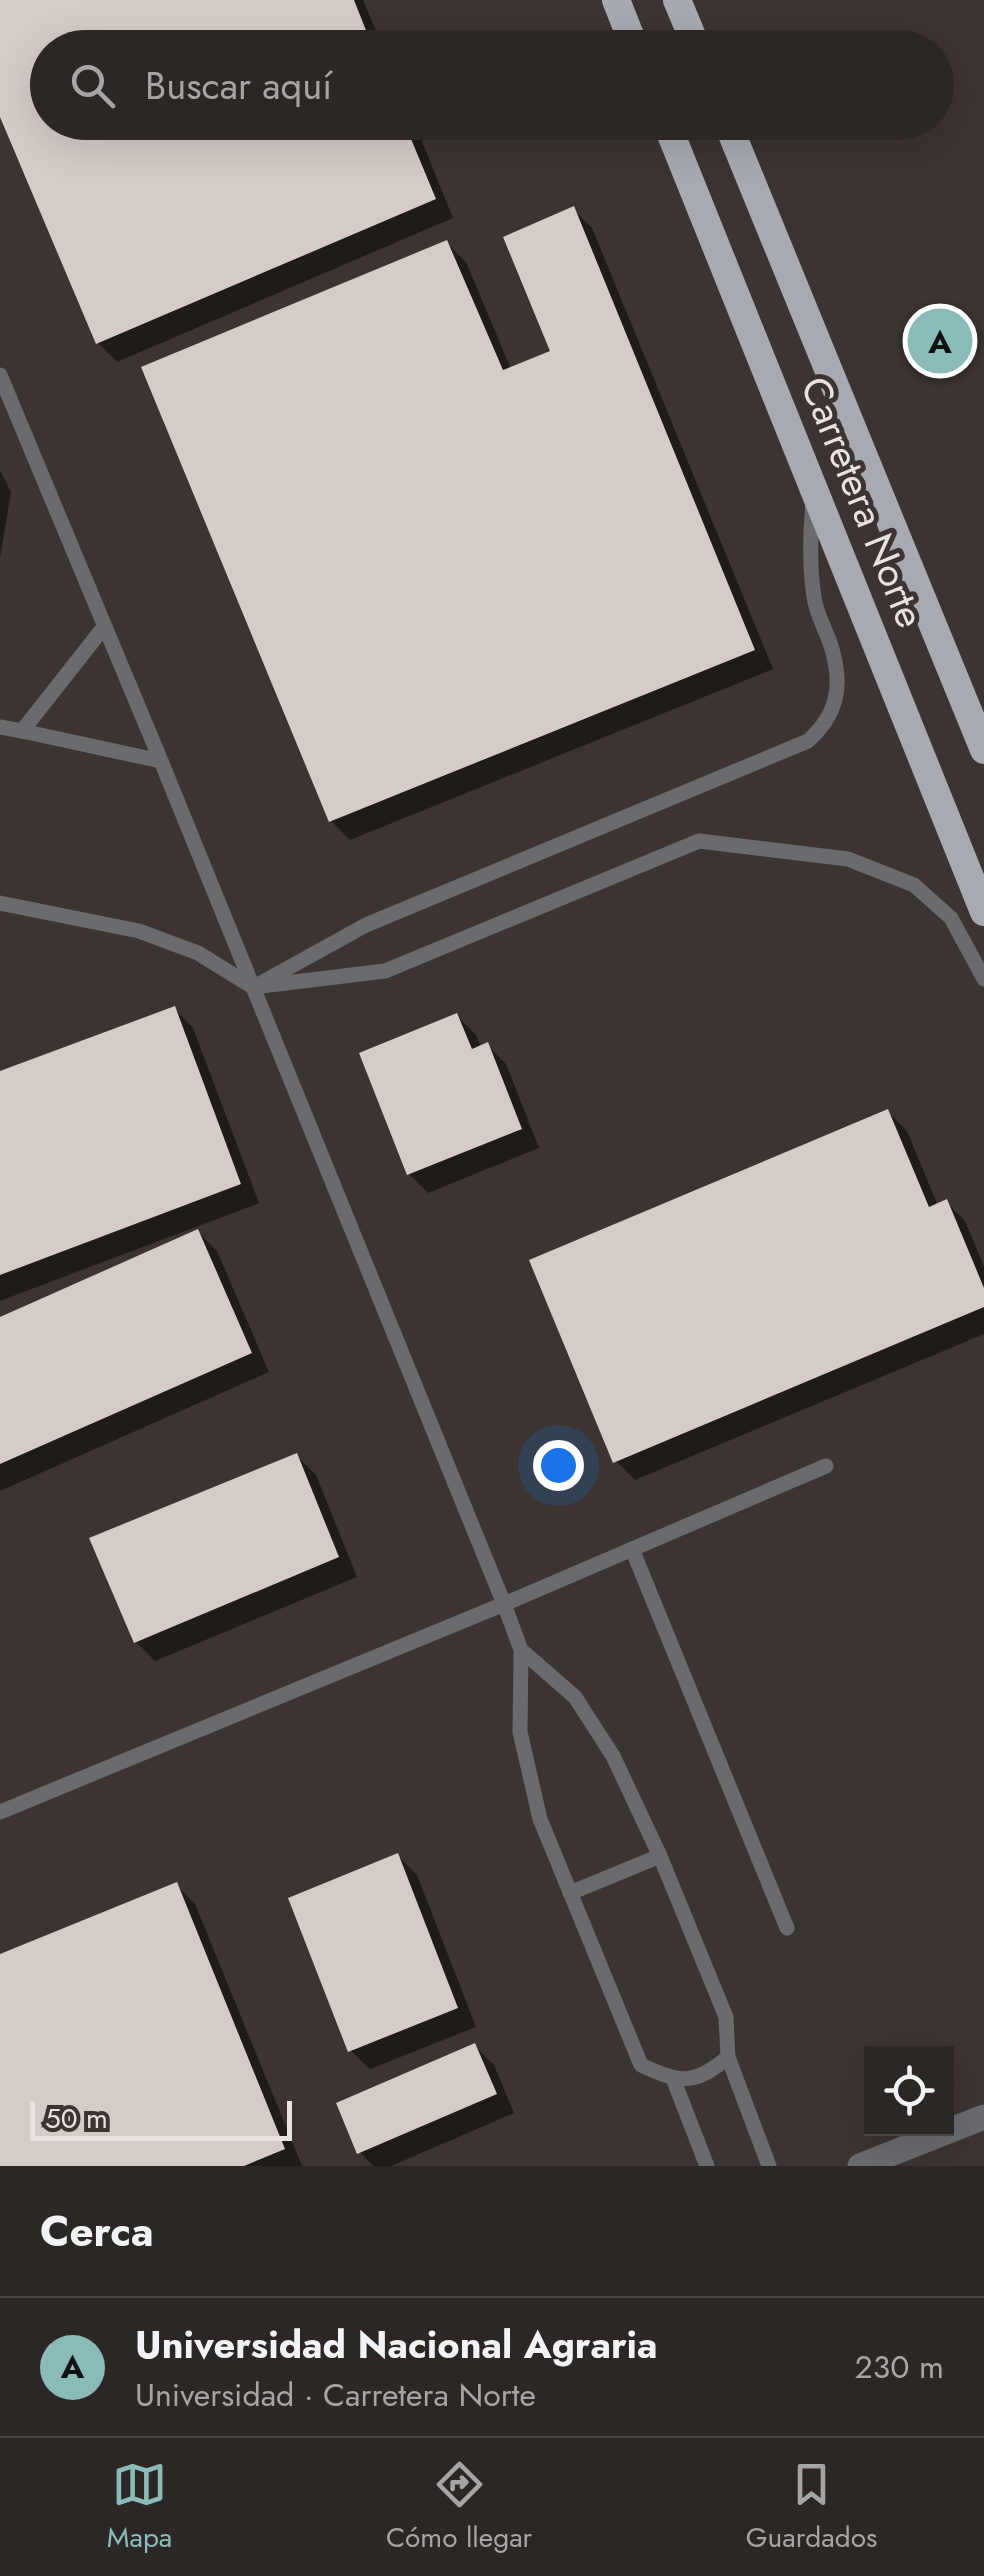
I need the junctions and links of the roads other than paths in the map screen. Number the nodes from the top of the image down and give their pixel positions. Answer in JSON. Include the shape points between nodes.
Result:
{"nodes":[{"id":1,"x":616,"y":0,"type":"edge"},
{"id":2,"x":677,"y":0,"type":"edge"},
{"id":3,"x":628,"y":30,"type":"edge"},
{"id":4,"x":690,"y":30,"type":"edge"},
{"id":5,"x":673,"y":140,"type":"edge"},
{"id":6,"x":735,"y":140,"type":"edge"},
{"id":7,"x":0,"y":375,"type":"edge"},
{"id":8,"x":815,"y":488,"type":"junction"},
{"id":9,"x":104,"y":627,"type":"junction"},
{"id":10,"x":0,"y":727,"type":"edge"},
{"id":11,"x":22,"y":731,"type":"junction"},
{"id":12,"x":984,"y":750,"type":"edge"},
{"id":13,"x":161,"y":761,"type":"junction"},
{"id":14,"x":0,"y":903,"type":"edge"},
{"id":15,"x":984,"y":912,"type":"edge"},
{"id":16,"x":984,"y":979,"type":"edge"},
{"id":17,"x":253,"y":988,"type":"junction"},
{"id":18,"x":826,"y":1466,"type":"dead end"},
{"id":19,"x":632,"y":1549,"type":"junction"},
{"id":20,"x":504,"y":1604,"type":"junction"},
{"id":21,"x":521,"y":1650,"type":"junction"},
{"id":22,"x":0,"y":1812,"type":"edge"},
{"id":23,"x":660,"y":1856,"type":"junction"},
{"id":24,"x":570,"y":1893,"type":"junction"},
{"id":25,"x":787,"y":1928,"type":"dead end"},
{"id":26,"x":728,"y":2056,"type":"junction"},
{"id":27,"x":674,"y":2080,"type":"junction"},
{"id":28,"x":984,"y":2117,"type":"edge"},
{"id":29,"x":706,"y":2166,"type":"edge"},
{"id":30,"x":769,"y":2166,"type":"edge"},
{"id":31,"x":860,"y":2166,"type":"edge"}],
"edges":[{"from":1,"to":3,"type":"highway"},
{"from":2,"to":4,"type":"highway"},
{"from":5,"to":8,"type":"highway","name":"Carretera Norte"},
{"from":6,"to":12,"type":"highway","name":"Carretera Norte"},
{"from":7,"to":9,"type":"lane"},
{"from":8,"to":15,"type":"highway","name":"Carretera Norte"},
{"from":8,"to":17,"type":"lane","via":[[809,544],[814,602],[833,650],[838,690],[827,725],[808,742],[366,925]]},
{"from":9,"to":11,"type":"lane"},
{"from":9,"to":13,"type":"lane"},
{"from":10,"to":11,"type":"lane"},
{"from":11,"to":13,"type":"lane"},
{"from":13,"to":17,"type":"lane"},
{"from":14,"to":17,"type":"lane","via":[[139,931],[198,953]]},
{"from":16,"to":17,"type":"lane","via":[[950,918],[914,884],[848,859],[700,841],[385,971]]},
{"from":17,"to":20,"type":"lane"},
{"from":18,"to":19,"type":"lane"},
{"from":19,"to":20,"type":"lane"},
{"from":19,"to":25,"type":"lane"},
{"from":20,"to":21,"type":"lane"},
{"from":20,"to":22,"type":"lane"},
{"from":21,"to":23,"type":"lane","via":[[575,1697],[613,1756]]},
{"from":21,"to":24,"type":"lane","via":[[520,1732],[540,1818]]},
{"from":23,"to":24,"type":"lane"},
{"from":23,"to":26,"type":"lane","via":[[726,2016]]},
{"from":24,"to":27,"type":"lane","via":[[641,2064]]},
{"from":26,"to":27,"type":"lane","via":[[706,2076]]},
{"from":26,"to":30,"type":"lane"},
{"from":27,"to":29,"type":"lane"},
{"from":28,"to":31,"type":"street"}]}
